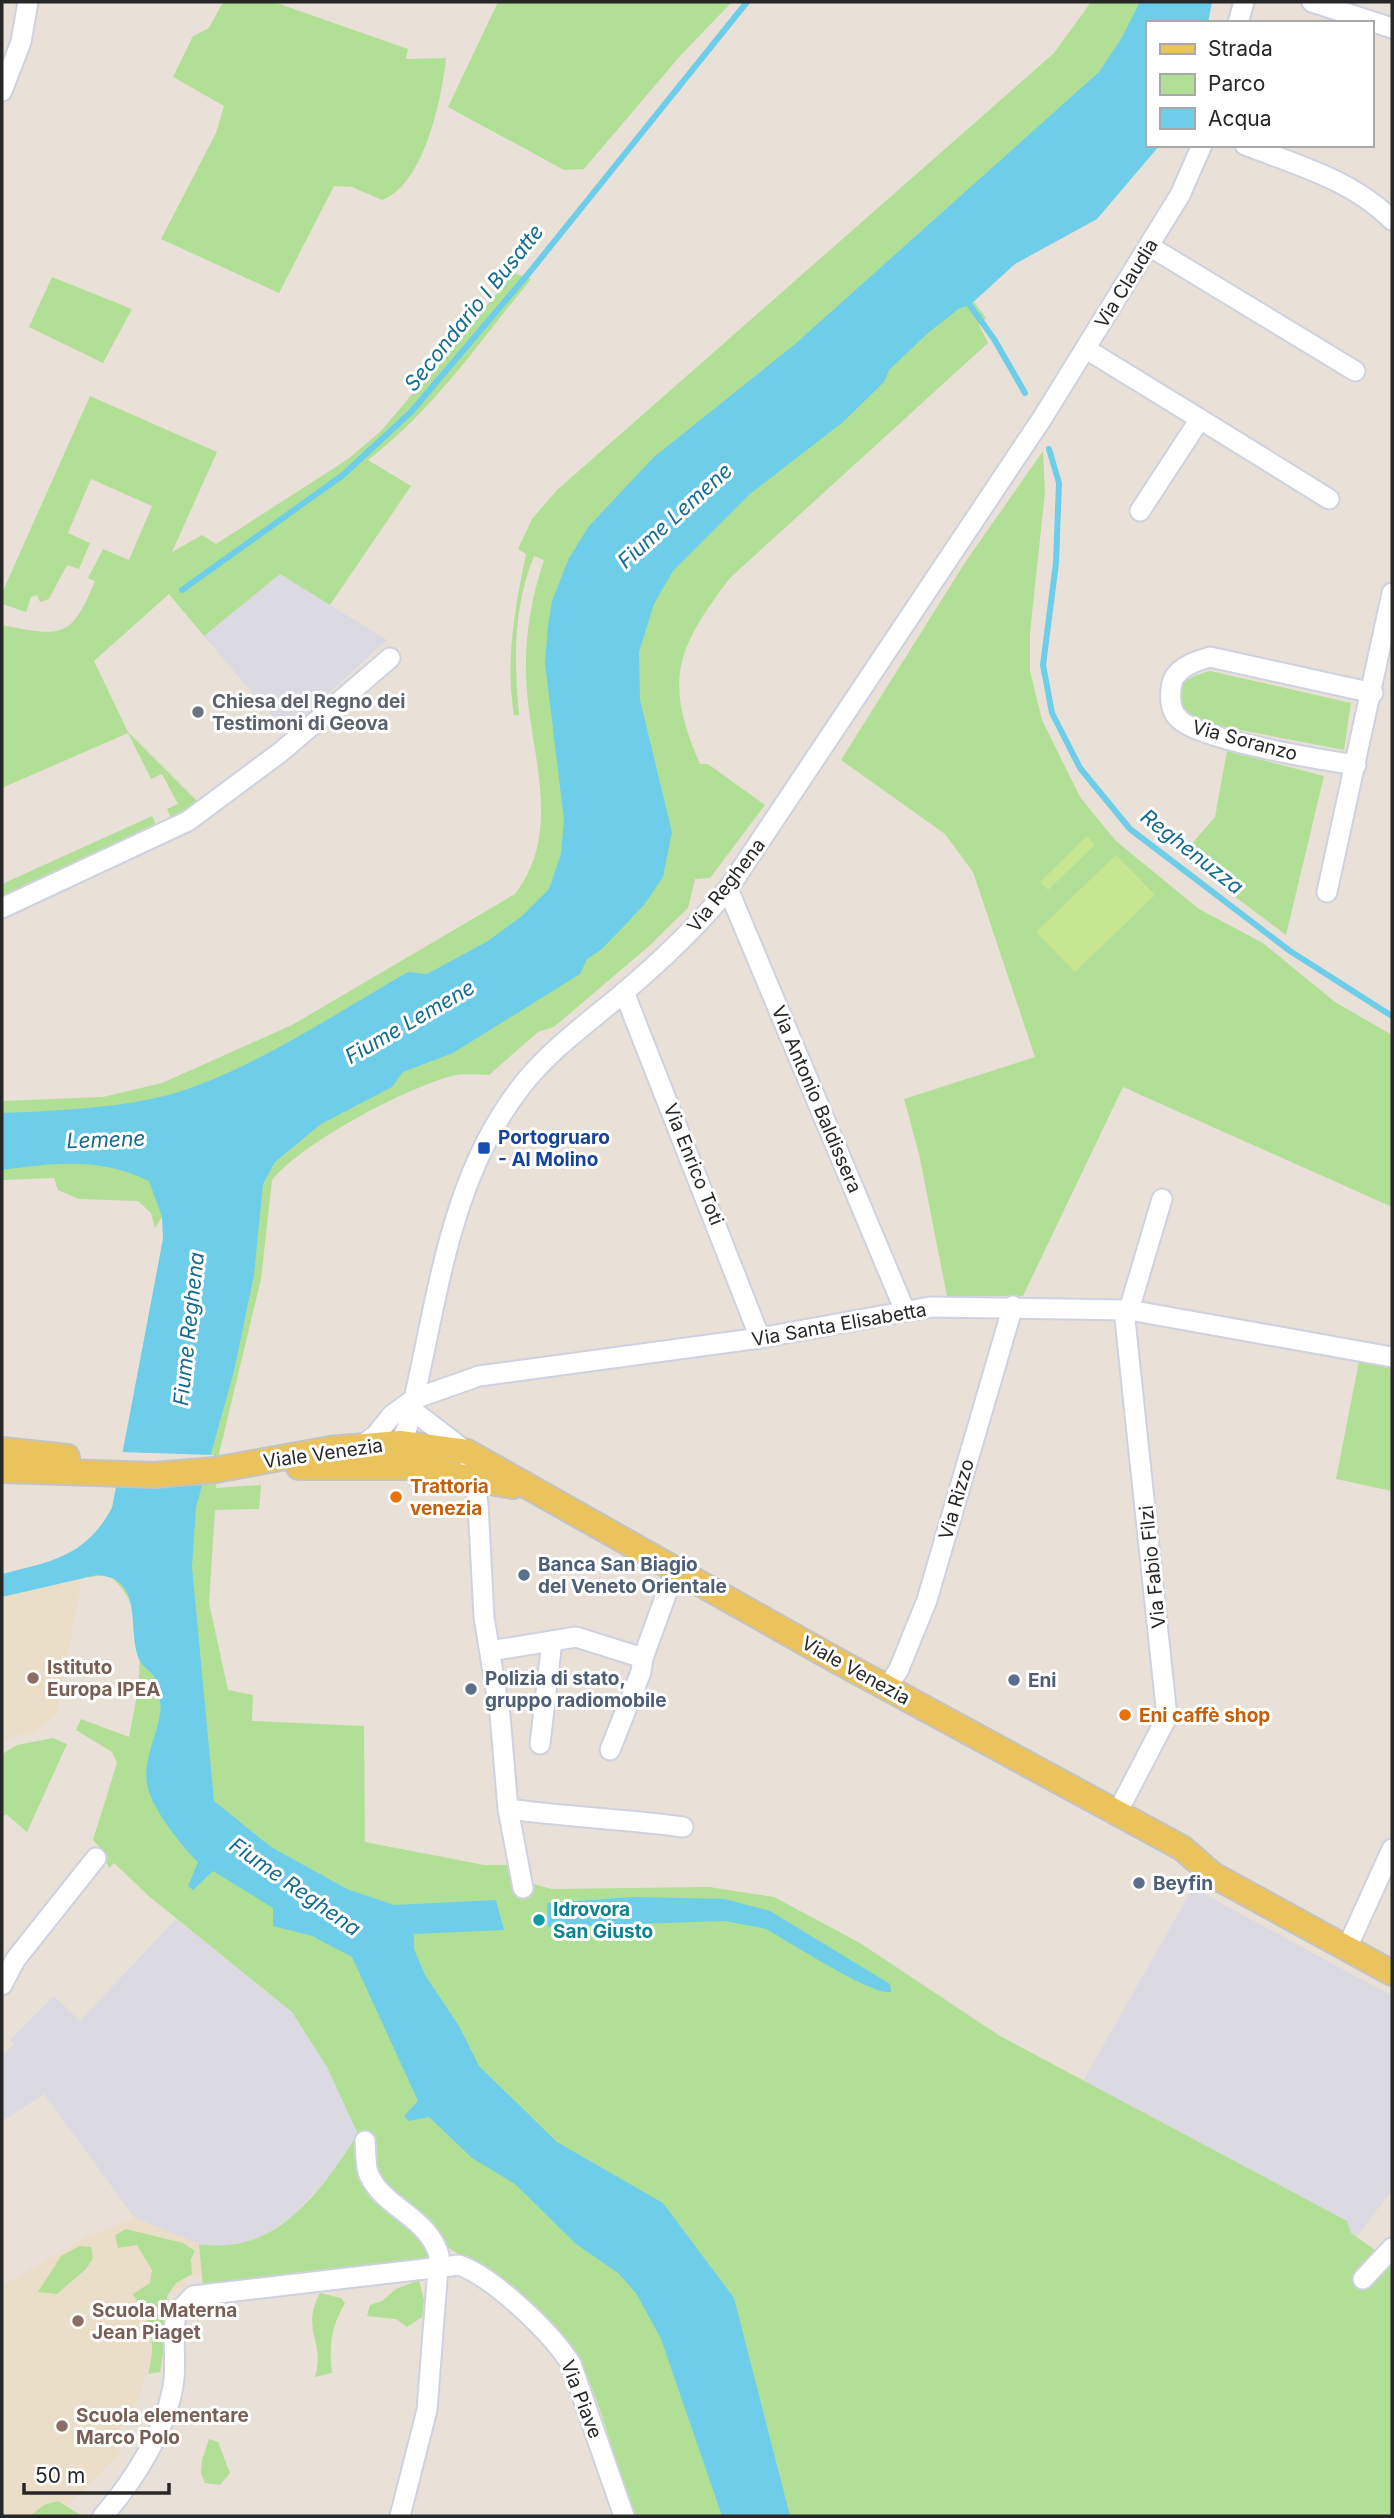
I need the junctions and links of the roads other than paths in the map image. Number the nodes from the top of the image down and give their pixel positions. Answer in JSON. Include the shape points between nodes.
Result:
{"nodes":[{"id":1,"x":27,"y":2,"type":"edge"},
{"id":2,"x":1244,"y":2,"type":"edge"},
{"id":3,"x":1312,"y":2,"type":"edge"},
{"id":4,"x":1239,"y":21,"type":"edge"},
{"id":5,"x":1370,"y":21,"type":"edge"},
{"id":6,"x":1373,"y":22,"type":"edge"},
{"id":7,"x":1392,"y":28,"type":"edge"},
{"id":8,"x":2,"y":91,"type":"edge"},
{"id":9,"x":1201,"y":147,"type":"edge"},
{"id":10,"x":1250,"y":147,"type":"edge"},
{"id":11,"x":1392,"y":219,"type":"edge"},
{"id":12,"x":1149,"y":246,"type":"junction"},
{"id":13,"x":1086,"y":349,"type":"junction"},
{"id":14,"x":1355,"y":372,"type":"dead end"},
{"id":15,"x":1042,"y":417,"type":"joint"},
{"id":16,"x":1200,"y":419,"type":"junction"},
{"id":17,"x":1329,"y":499,"type":"dead end"},
{"id":18,"x":1140,"y":511,"type":"dead end"},
{"id":19,"x":1392,"y":593,"type":"edge"},
{"id":20,"x":390,"y":658,"type":"dead end"},
{"id":21,"x":1373,"y":693,"type":"junction"},
{"id":22,"x":1356,"y":765,"type":"junction"},
{"id":23,"x":728,"y":889,"type":"junction"},
{"id":24,"x":1327,"y":892,"type":"dead end"},
{"id":25,"x":2,"y":908,"type":"edge"},
{"id":26,"x":624,"y":992,"type":"junction"},
{"id":27,"x":1162,"y":1199,"type":"dead end"},
{"id":28,"x":1013,"y":1306,"type":"junction"},
{"id":29,"x":1127,"y":1310,"type":"junction"},
{"id":30,"x":905,"y":1311,"type":"junction"},
{"id":31,"x":760,"y":1338,"type":"junction"},
{"id":32,"x":1392,"y":1357,"type":"edge"},
{"id":33,"x":413,"y":1405,"type":"junction"},
{"id":34,"x":392,"y":1415,"type":"junction"},
{"id":35,"x":400,"y":1443,"type":"junction"},
{"id":36,"x":362,"y":1445,"type":"junction"},
{"id":37,"x":2,"y":1450,"type":"edge"},
{"id":38,"x":467,"y":1452,"type":"junction"},
{"id":39,"x":2,"y":1457,"type":"edge"},
{"id":40,"x":246,"y":1465,"type":"junction"},
{"id":41,"x":315,"y":1466,"type":"junction"},
{"id":42,"x":101,"y":1467,"type":"junction"},
{"id":43,"x":2,"y":1470,"type":"edge"},
{"id":44,"x":69,"y":1472,"type":"junction"},
{"id":45,"x":446,"y":1473,"type":"junction"},
{"id":46,"x":474,"y":1477,"type":"junction"},
{"id":47,"x":531,"y":1490,"type":"junction"},
{"id":48,"x":675,"y":1570,"type":"junction"},
{"id":49,"x":552,"y":1641,"type":"junction"},
{"id":50,"x":489,"y":1651,"type":"junction"},
{"id":51,"x":643,"y":1658,"type":"junction"},
{"id":52,"x":887,"y":1688,"type":"junction"},
{"id":53,"x":540,"y":1744,"type":"dead end"},
{"id":54,"x":610,"y":1750,"type":"dead end"},
{"id":55,"x":508,"y":1809,"type":"junction"},
{"id":56,"x":1117,"y":1813,"type":"junction"},
{"id":57,"x":683,"y":1827,"type":"dead end"},
{"id":58,"x":1392,"y":1849,"type":"edge"},
{"id":59,"x":96,"y":1858,"type":"dead end"},
{"id":60,"x":523,"y":1888,"type":"dead end"},
{"id":61,"x":1350,"y":1941,"type":"junction"},
{"id":62,"x":1392,"y":1955,"type":"edge"},
{"id":63,"x":1392,"y":1973,"type":"edge"},
{"id":64,"x":2,"y":1985,"type":"edge"},
{"id":65,"x":365,"y":2141,"type":"dead end"},
{"id":66,"x":1392,"y":2248,"type":"edge"},
{"id":67,"x":438,"y":2268,"type":"junction"},
{"id":68,"x":1363,"y":2279,"type":"dead end"},
{"id":69,"x":103,"y":2516,"type":"edge"},
{"id":70,"x":400,"y":2516,"type":"edge"},
{"id":71,"x":624,"y":2516,"type":"edge"}],
"edges":[{"from":1,"to":8,"type":"street","via":[[21,42]]},
{"from":2,"to":4,"type":"street"},
{"from":3,"to":5,"type":"street"},
{"from":6,"to":7,"type":"street"},
{"from":9,"to":12,"type":"street","name":"Via Claudia","via":[[1193,173]]},
{"from":10,"to":11,"type":"street","via":[[1345,184]]},
{"from":12,"to":13,"type":"street","name":"Via Claudia"},
{"from":12,"to":14,"type":"street"},
{"from":13,"to":15,"type":"street","name":"Via Claudia"},
{"from":13,"to":16,"type":"street"},
{"from":15,"to":23,"type":"street","name":"Via Reghena"},
{"from":16,"to":17,"type":"street"},
{"from":16,"to":18,"type":"street"},
{"from":19,"to":21,"type":"street"},
{"from":20,"to":25,"type":"street","via":[[282,751],[188,821]]},
{"from":21,"to":22,"type":"street"},
{"from":21,"to":22,"type":"street","name":"Via Soranzo","via":[[1210,657],[1177,673],[1171,687],[1172,710],[1180,721],[1197,730]]},
{"from":22,"to":24,"type":"street"},
{"from":23,"to":26,"type":"street","name":"Via Reghena","via":[[701,922]]},
{"from":23,"to":30,"type":"street","name":"Via Antonio Baldissera"},
{"from":26,"to":31,"type":"street","name":"Via Enrico Toti"},
{"from":26,"to":33,"type":"street","name":"Via Reghena","via":[[554,1051],[523,1084],[484,1148],[454,1221]]},
{"from":27,"to":29,"type":"street"},
{"from":28,"to":29,"type":"street","name":"Via Santa Elisabetta"},
{"from":28,"to":30,"type":"street","name":"Via Santa Elisabetta"},
{"from":28,"to":52,"type":"street","name":"Via Rizzo","via":[[927,1600]]},
{"from":29,"to":32,"type":"street","name":"Via Santa Elisabetta"},
{"from":29,"to":56,"type":"street","name":"Via Fabio Filzi","via":[[1167,1717]]},
{"from":30,"to":31,"type":"street","name":"Via Santa Elisabetta"},
{"from":31,"to":33,"type":"street","name":"Via Santa Elisabetta","via":[[479,1376]]},
{"from":33,"to":34,"type":"street"},
{"from":33,"to":35,"type":"street","name":"Viale Venezia"},
{"from":33,"to":38,"type":"street","name":"Viale Venezia"},
{"from":34,"to":35,"type":"street"},
{"from":34,"to":36,"type":"street","via":[[376,1436]]},
{"from":35,"to":36,"type":"main road","name":"Viale Venezia"},
{"from":35,"to":38,"type":"main road","name":"Viale Venezia"},
{"from":35,"to":41,"type":"street","name":"Viale Venezia","via":[[377,1458],[333,1458]]},
{"from":35,"to":45,"type":"street","name":"Viale Venezia"},
{"from":36,"to":40,"type":"main road","name":"Viale Venezia"},
{"from":37,"to":42,"type":"main road"},
{"from":38,"to":46,"type":"street"},
{"from":38,"to":47,"type":"main road","name":"Viale Venezia"},
{"from":39,"to":44,"type":"street"},
{"from":40,"to":41,"type":"main road","name":"Viale Venezia"},
{"from":40,"to":42,"type":"main road","name":"Viale Venezia","via":[[189,1469],[151,1461]]},
{"from":41,"to":45,"type":"main road","name":"Viale Venezia","via":[[409,1467]]},
{"from":42,"to":44,"type":"main road"},
{"from":43,"to":44,"type":"main road"},
{"from":45,"to":46,"type":"main road","name":"Viale Venezia"},
{"from":46,"to":47,"type":"main road","name":"Viale Venezia"},
{"from":46,"to":50,"type":"street"},
{"from":47,"to":48,"type":"main road","name":"Viale Venezia"},
{"from":48,"to":51,"type":"street"},
{"from":48,"to":52,"type":"main road","name":"Viale Venezia"},
{"from":49,"to":50,"type":"street"},
{"from":49,"to":51,"type":"street","via":[[576,1637]]},
{"from":49,"to":53,"type":"street"},
{"from":50,"to":55,"type":"street"},
{"from":51,"to":54,"type":"street"},
{"from":52,"to":56,"type":"main road","name":"Viale Venezia"},
{"from":55,"to":57,"type":"street"},
{"from":55,"to":60,"type":"street"},
{"from":56,"to":61,"type":"main road","name":"Viale Venezia"},
{"from":58,"to":61,"type":"street"},
{"from":59,"to":64,"type":"street","via":[[15,1960]]},
{"from":61,"to":62,"type":"main road","name":"Viale Venezia"},
{"from":61,"to":63,"type":"main road","name":"Viale Venezia"},
{"from":65,"to":67,"type":"street","via":[[369,2174],[435,2241]]},
{"from":66,"to":68,"type":"street"},
{"from":67,"to":69,"type":"street","name":"Via Piave","via":[[192,2296],[176,2314],[174,2381],[168,2407],[124,2492]]},
{"from":67,"to":70,"type":"street","via":[[427,2410]]},
{"from":67,"to":71,"type":"street","name":"Via Piave","via":[[458,2265],[471,2269],[556,2341],[571,2364]]}]}
